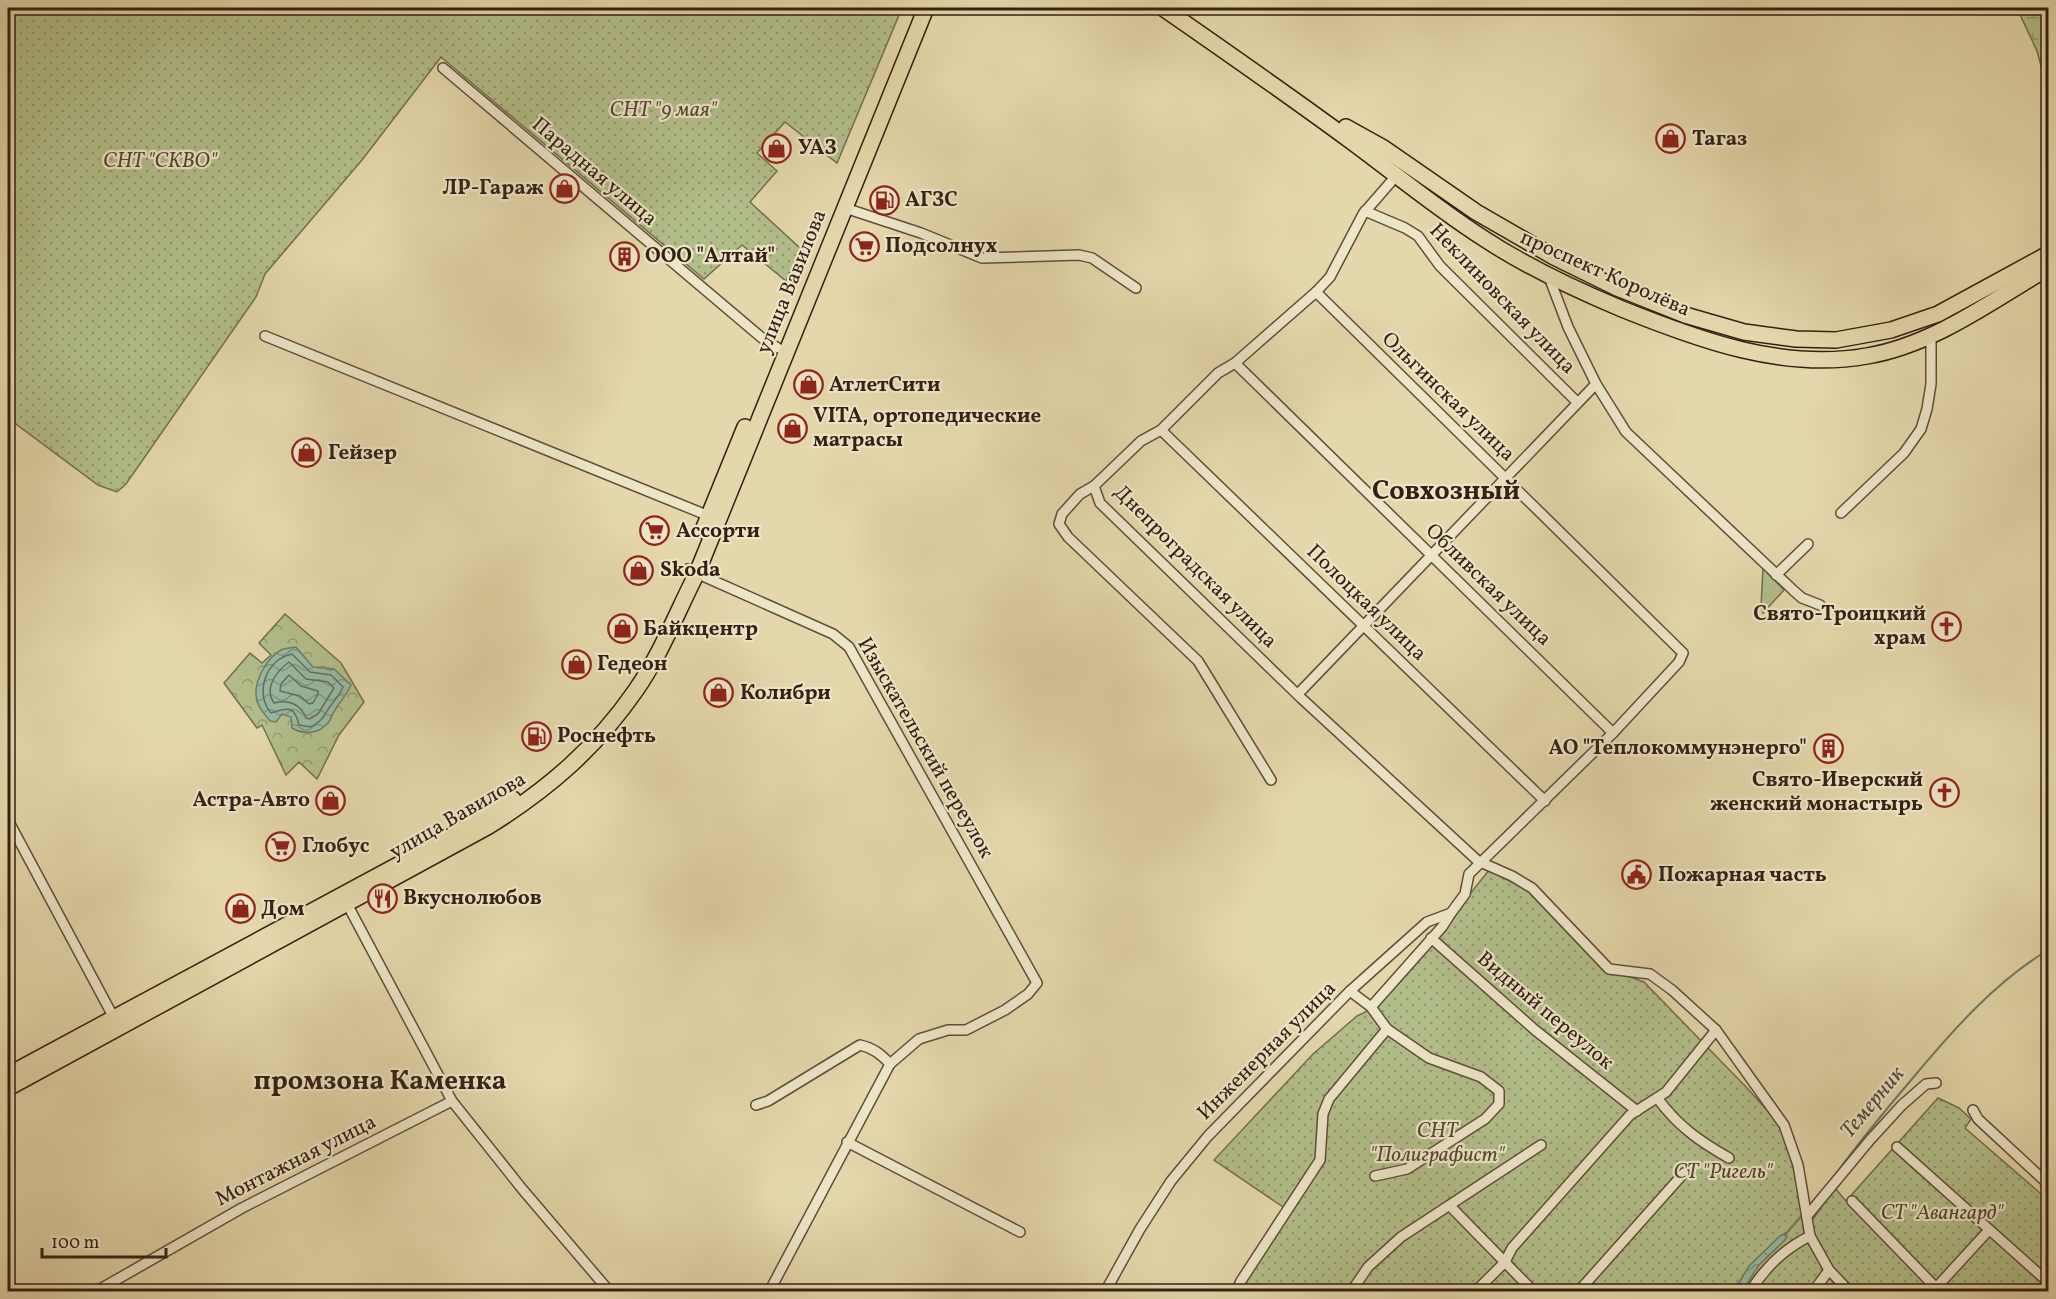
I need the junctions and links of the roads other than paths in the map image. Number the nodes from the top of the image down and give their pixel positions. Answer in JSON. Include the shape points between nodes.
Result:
{"nodes":[{"id":1,"x":917,"y":8,"type":"edge"},
{"id":2,"x":926,"y":8,"type":"edge"},
{"id":3,"x":1162,"y":8,"type":"edge"},
{"id":4,"x":1179,"y":8,"type":"edge"},
{"id":5,"x":443,"y":68,"type":"dead end"},
{"id":6,"x":1396,"y":176,"type":"junction"},
{"id":7,"x":845,"y":208,"type":"junction"},
{"id":8,"x":1365,"y":211,"type":"junction"},
{"id":9,"x":2049,"y":254,"type":"edge"},
{"id":10,"x":2049,"y":268,"type":"edge"},
{"id":11,"x":1549,"y":277,"type":"junction"},
{"id":12,"x":1136,"y":288,"type":"dead end"},
{"id":13,"x":1316,"y":292,"type":"junction"},
{"id":14,"x":1931,"y":335,"type":"junction"},
{"id":15,"x":265,"y":336,"type":"dead end"},
{"id":16,"x":778,"y":348,"type":"junction"},
{"id":17,"x":1235,"y":363,"type":"junction"},
{"id":18,"x":1596,"y":384,"type":"junction"},
{"id":19,"x":1577,"y":402,"type":"junction"},
{"id":20,"x":1161,"y":430,"type":"junction"},
{"id":21,"x":1505,"y":478,"type":"junction"},
{"id":22,"x":1094,"y":486,"type":"junction"},
{"id":23,"x":1841,"y":513,"type":"dead end"},
{"id":24,"x":709,"y":516,"type":"junction"},
{"id":25,"x":1808,"y":544,"type":"dead end"},
{"id":26,"x":1431,"y":555,"type":"junction"},
{"id":27,"x":692,"y":571,"type":"junction"},
{"id":28,"x":1776,"y":575,"type":"junction"},
{"id":29,"x":1820,"y":605,"type":"dead end"},
{"id":30,"x":1363,"y":625,"type":"junction"},
{"id":31,"x":1298,"y":694,"type":"junction"},
{"id":32,"x":1613,"y":733,"type":"junction"},
{"id":33,"x":1271,"y":780,"type":"dead end"},
{"id":34,"x":1545,"y":801,"type":"junction"},
{"id":35,"x":8,"y":820,"type":"edge"},
{"id":36,"x":1480,"y":863,"type":"junction"},
{"id":37,"x":344,"y":898,"type":"junction"},
{"id":38,"x":1451,"y":913,"type":"junction"},
{"id":39,"x":1431,"y":938,"type":"junction"},
{"id":40,"x":1350,"y":991,"type":"junction"},
{"id":41,"x":1371,"y":1007,"type":"junction"},
{"id":42,"x":114,"y":1018,"type":"junction"},
{"id":43,"x":1387,"y":1029,"type":"junction"},
{"id":44,"x":1716,"y":1030,"type":"junction"},
{"id":45,"x":890,"y":1064,"type":"junction"},
{"id":46,"x":8,"y":1075,"type":"edge"},
{"id":47,"x":1936,"y":1083,"type":"dead end"},
{"id":48,"x":8,"y":1088,"type":"edge"},
{"id":49,"x":1658,"y":1099,"type":"junction"},
{"id":50,"x":452,"y":1101,"type":"junction"},
{"id":51,"x":756,"y":1105,"type":"dead end"},
{"id":52,"x":1973,"y":1110,"type":"dead end"},
{"id":53,"x":1637,"y":1111,"type":"junction"},
{"id":54,"x":847,"y":1142,"type":"junction"},
{"id":55,"x":1541,"y":1145,"type":"dead end"},
{"id":56,"x":1897,"y":1147,"type":"dead end"},
{"id":57,"x":1729,"y":1158,"type":"dead end"},
{"id":58,"x":1684,"y":1173,"type":"dead end"},
{"id":59,"x":1375,"y":1176,"type":"dead end"},
{"id":60,"x":2049,"y":1184,"type":"edge"},
{"id":61,"x":1852,"y":1201,"type":"dead end"},
{"id":62,"x":1450,"y":1206,"type":"junction"},
{"id":63,"x":1807,"y":1216,"type":"junction"},
{"id":64,"x":1989,"y":1230,"type":"junction"},
{"id":65,"x":1020,"y":1232,"type":"dead end"},
{"id":66,"x":1810,"y":1236,"type":"junction"},
{"id":67,"x":1505,"y":1262,"type":"junction"},
{"id":68,"x":1829,"y":1270,"type":"junction"},
{"id":69,"x":2049,"y":1282,"type":"edge"},
{"id":70,"x":1937,"y":1290,"type":"edge"},
{"id":71,"x":95,"y":1292,"type":"edge"},
{"id":72,"x":610,"y":1292,"type":"edge"},
{"id":73,"x":769,"y":1292,"type":"edge"},
{"id":74,"x":1105,"y":1292,"type":"edge"},
{"id":75,"x":1236,"y":1292,"type":"edge"},
{"id":76,"x":1351,"y":1292,"type":"edge"},
{"id":77,"x":1475,"y":1292,"type":"edge"},
{"id":78,"x":1534,"y":1292,"type":"edge"},
{"id":79,"x":1578,"y":1292,"type":"edge"},
{"id":80,"x":1750,"y":1292,"type":"edge"},
{"id":81,"x":1813,"y":1292,"type":"edge"},
{"id":82,"x":1850,"y":1292,"type":"edge"}],
"edges":[{"from":1,"to":16,"type":"main road","name":"улица Вавилова"},
{"from":2,"to":7,"type":"main road","name":"улица Вавилова"},
{"from":3,"to":6,"type":"main road","name":"проспект Королёва"},
{"from":4,"to":9,"type":"main road","name":"проспект Королёва","via":[[1356,133],[1554,258],[1685,315],[1744,332],[1836,340],[1891,330],[1923,320]]},
{"from":5,"to":16,"type":"street","name":"Парадная улица"},
{"from":6,"to":8,"type":"street"},
{"from":6,"to":11,"type":"main road","name":"проспект Королёва","via":[[1481,238]]},
{"from":7,"to":12,"type":"street","via":[[982,258],[1092,258]]},
{"from":7,"to":27,"type":"main road","name":"улица Вавилова"},
{"from":8,"to":13,"type":"street","via":[[1330,277]]},
{"from":8,"to":19,"type":"street","name":"Неклиновская улица","via":[[1418,236],[1440,266]]},
{"from":10,"to":14,"type":"main road","name":"проспект Королёва"},
{"from":11,"to":14,"type":"main road","name":"проспект Королёва","via":[[1677,331],[1741,350],[1805,360],[1868,356]]},
{"from":11,"to":18,"type":"street","name":"Неклиновская улица"},
{"from":13,"to":17,"type":"street"},
{"from":13,"to":21,"type":"street","name":"Ольгинская улица"},
{"from":14,"to":23,"type":"street","via":[[1931,384],[1921,429],[1904,453]]},
{"from":15,"to":24,"type":"street"},
{"from":16,"to":24,"type":"main road","name":"улица Вавилова"},
{"from":17,"to":20,"type":"street","via":[[1218,373]]},
{"from":17,"to":26,"type":"street","name":"Обливская улица"},
{"from":18,"to":19,"type":"street","name":"Неклиновская улица"},
{"from":18,"to":28,"type":"street","name":"Неклиновская улица","via":[[1626,432]]},
{"from":19,"to":21,"type":"street","name":"Неклиновская улица"},
{"from":20,"to":22,"type":"street","via":[[1141,441]]},
{"from":20,"to":30,"type":"street","name":"Полоцкая улица"},
{"from":21,"to":26,"type":"street","name":"Неклиновская улица"},
{"from":21,"to":32,"type":"street","name":"Ольгинская улица","via":[[1683,653]]},
{"from":22,"to":31,"type":"street","name":"Днепроградская улица","via":[[1100,503]]},
{"from":22,"to":33,"type":"street","name":"Днепроградская улица","via":[[1080,494],[1062,514],[1059,524],[1198,661]]},
{"from":24,"to":27,"type":"main road","name":"улица Вавилова"},
{"from":25,"to":28,"type":"street"},
{"from":26,"to":30,"type":"street","name":"Неклиновская улица"},
{"from":26,"to":32,"type":"street","name":"Обливская улица"},
{"from":27,"to":37,"type":"main road","name":"улица Вавилова","via":[[664,641],[636,690],[579,759],[543,790],[489,826]]},
{"from":27,"to":45,"type":"street","name":"Изыскательский переулок","via":[[833,634],[849,647],[1037,983],[1005,1010],[966,1030],[948,1030],[919,1039]]},
{"from":28,"to":29,"type":"street","name":"Неклиновская улица","via":[[1802,598]]},
{"from":30,"to":31,"type":"street","name":"Неклиновская улица"},
{"from":30,"to":34,"type":"street","name":"Полоцкая улица"},
{"from":31,"to":36,"type":"street","name":"Днепроградская улица"},
{"from":32,"to":34,"type":"street"},
{"from":34,"to":36,"type":"street"},
{"from":35,"to":42,"type":"street"},
{"from":36,"to":38,"type":"street","via":[[1469,874],[1465,894]]},
{"from":36,"to":44,"type":"street","via":[[1532,888],[1609,969],[1650,974]]},
{"from":37,"to":42,"type":"main road","name":"улица Вавилова"},
{"from":37,"to":48,"type":"main road","name":"улица Вавилова"},
{"from":37,"to":50,"type":"street"},
{"from":38,"to":39,"type":"street"},
{"from":38,"to":40,"type":"street","name":"Инженерная улица","via":[[1426,922]]},
{"from":39,"to":41,"type":"street"},
{"from":39,"to":53,"type":"street","name":"Видный переулок","via":[[1535,1030]]},
{"from":40,"to":41,"type":"street"},
{"from":40,"to":74,"type":"street","name":"Инженерная улица","via":[[1208,1136],[1171,1180]]},
{"from":41,"to":43,"type":"street"},
{"from":42,"to":46,"type":"main road","name":"улица Вавилова"},
{"from":43,"to":59,"type":"street","via":[[1430,1058],[1482,1077],[1499,1091],[1499,1104],[1485,1119],[1407,1169]]},
{"from":43,"to":75,"type":"street","via":[[1329,1099],[1323,1114],[1320,1160]]},
{"from":44,"to":49,"type":"street"},
{"from":44,"to":63,"type":"street","via":[[1784,1125],[1795,1154]]},
{"from":45,"to":51,"type":"street","via":[[870,1047],[860,1045]]},
{"from":45,"to":54,"type":"street"},
{"from":47,"to":63,"type":"street","via":[[1926,1084],[1902,1105]]},
{"from":49,"to":53,"type":"street"},
{"from":49,"to":57,"type":"street","via":[[1673,1119],[1702,1143]]},
{"from":50,"to":71,"type":"street","name":"Монтажная улица","via":[[242,1208]]},
{"from":50,"to":72,"type":"street"},
{"from":52,"to":60,"type":"street"},
{"from":53,"to":67,"type":"street","via":[[1512,1248]]},
{"from":54,"to":65,"type":"street"},
{"from":54,"to":73,"type":"street"},
{"from":55,"to":62,"type":"street"},
{"from":56,"to":64,"type":"street"},
{"from":58,"to":79,"type":"street"},
{"from":61,"to":70,"type":"street"},
{"from":62,"to":67,"type":"street"},
{"from":62,"to":76,"type":"street","via":[[1401,1237],[1368,1267]]},
{"from":63,"to":66,"type":"street"},
{"from":64,"to":69,"type":"street"},
{"from":64,"to":70,"type":"street"},
{"from":66,"to":68,"type":"street"},
{"from":66,"to":80,"type":"street","via":[[1781,1253]]},
{"from":67,"to":77,"type":"street"},
{"from":67,"to":78,"type":"street"},
{"from":68,"to":81,"type":"street"},
{"from":68,"to":82,"type":"street"}]}
